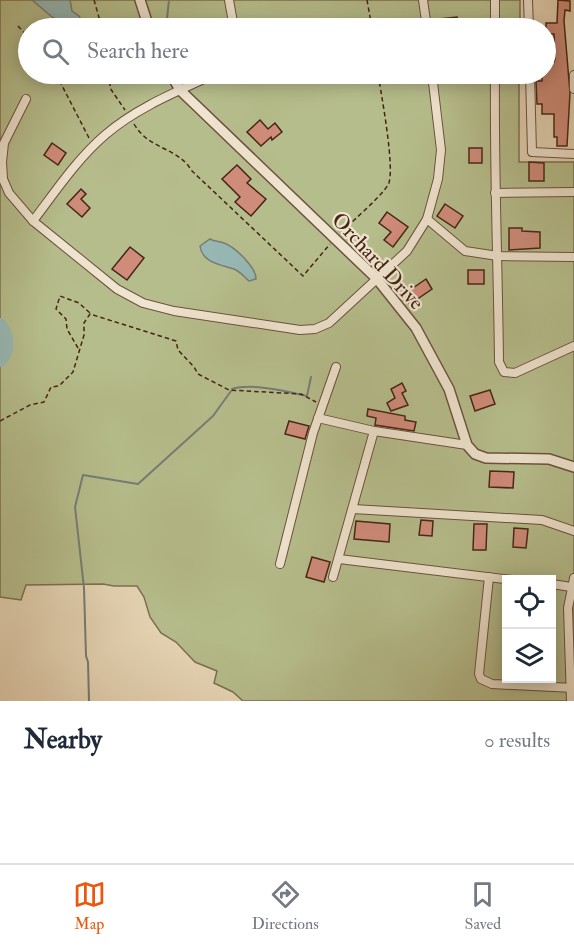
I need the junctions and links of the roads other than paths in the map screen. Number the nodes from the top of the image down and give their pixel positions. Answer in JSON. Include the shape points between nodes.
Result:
{"nodes":[{"id":1,"x":140,"y":0,"type":"edge"},
{"id":2,"x":228,"y":0,"type":"edge"},
{"id":3,"x":423,"y":0,"type":"edge"},
{"id":4,"x":495,"y":0,"type":"edge"},
{"id":5,"x":528,"y":0,"type":"edge"},
{"id":6,"x":146,"y":18,"type":"edge"},
{"id":7,"x":232,"y":18,"type":"edge"},
{"id":8,"x":426,"y":18,"type":"edge"},
{"id":9,"x":495,"y":18,"type":"edge"},
{"id":10,"x":529,"y":18,"type":"edge"},
{"id":11,"x":574,"y":76,"type":"edge"},
{"id":12,"x":177,"y":84,"type":"edge"},
{"id":13,"x":193,"y":84,"type":"edge"},
{"id":14,"x":433,"y":84,"type":"edge"},
{"id":15,"x":495,"y":84,"type":"edge"},
{"id":16,"x":530,"y":84,"type":"edge"},
{"id":17,"x":574,"y":89,"type":"edge"},
{"id":18,"x":180,"y":90,"type":"junction"},
{"id":19,"x":26,"y":99,"type":"dead end"},
{"id":20,"x":574,"y":154,"type":"edge"},
{"id":21,"x":574,"y":192,"type":"edge"},
{"id":22,"x":495,"y":193,"type":"junction"},
{"id":23,"x":427,"y":219,"type":"junction"},
{"id":24,"x":33,"y":221,"type":"junction"},
{"id":25,"x":498,"y":256,"type":"junction"},
{"id":26,"x":574,"y":257,"type":"edge"},
{"id":27,"x":376,"y":279,"type":"junction"},
{"id":28,"x":574,"y":346,"type":"edge"},
{"id":29,"x":336,"y":367,"type":"dead end"},
{"id":30,"x":318,"y":418,"type":"junction"},
{"id":31,"x":374,"y":430,"type":"junction"},
{"id":32,"x":467,"y":445,"type":"junction"},
{"id":33,"x":574,"y":467,"type":"edge"},
{"id":34,"x":353,"y":509,"type":"junction"},
{"id":35,"x":574,"y":531,"type":"edge"},
{"id":36,"x":339,"y":559,"type":"junction"},
{"id":37,"x":280,"y":564,"type":"dead end"},
{"id":38,"x":333,"y":577,"type":"dead end"},
{"id":39,"x":489,"y":577,"type":"junction"},
{"id":40,"x":502,"y":578,"type":"edge"},
{"id":41,"x":574,"y":578,"type":"edge"},
{"id":42,"x":556,"y":585,"type":"edge"},
{"id":43,"x":571,"y":587,"type":"junction"},
{"id":44,"x":571,"y":630,"type":"edge"},
{"id":45,"x":572,"y":688,"type":"edge"},
{"id":46,"x":572,"y":701,"type":"edge"}],
"edges":[{"from":1,"to":6,"type":"street"},
{"from":2,"to":7,"type":"street"},
{"from":3,"to":8,"type":"street"},
{"from":4,"to":9,"type":"street"},
{"from":5,"to":10,"type":"street"},
{"from":11,"to":17,"type":"street"},
{"from":12,"to":18,"type":"street","name":"Orchard Drive"},
{"from":13,"to":18,"type":"street"},
{"from":14,"to":23,"type":"street","via":[[441,150]]},
{"from":15,"to":22,"type":"street"},
{"from":16,"to":20,"type":"street","via":[[532,152]]},
{"from":18,"to":24,"type":"street","via":[[105,135]]},
{"from":18,"to":27,"type":"street","name":"Orchard Drive"},
{"from":19,"to":24,"type":"street","via":[[4,143],[2,162],[9,193]]},
{"from":21,"to":22,"type":"street"},
{"from":22,"to":25,"type":"street"},
{"from":23,"to":25,"type":"street","via":[[465,251]]},
{"from":23,"to":27,"type":"street","via":[[407,251]]},
{"from":24,"to":27,"type":"street","via":[[117,289],[143,303],[174,311],[315,329],[329,323]]},
{"from":25,"to":26,"type":"street"},
{"from":25,"to":28,"type":"street","via":[[499,362],[504,372],[515,373]]},
{"from":27,"to":32,"type":"street","name":"Orchard Drive","via":[[416,328],[449,389]]},
{"from":29,"to":30,"type":"street"},
{"from":30,"to":31,"type":"street"},
{"from":30,"to":37,"type":"street"},
{"from":31,"to":32,"type":"street"},
{"from":31,"to":34,"type":"street"},
{"from":32,"to":33,"type":"street","via":[[486,458],[549,459]]},
{"from":34,"to":35,"type":"street","via":[[542,520]]},
{"from":34,"to":36,"type":"street"},
{"from":36,"to":38,"type":"street"},
{"from":36,"to":39,"type":"street"},
{"from":39,"to":40,"type":"street"},
{"from":39,"to":45,"type":"street","via":[[481,679],[492,684]]},
{"from":41,"to":43,"type":"street"},
{"from":42,"to":43,"type":"street"},
{"from":43,"to":44,"type":"street"},
{"from":44,"to":45,"type":"street"},
{"from":45,"to":46,"type":"street"}]}
